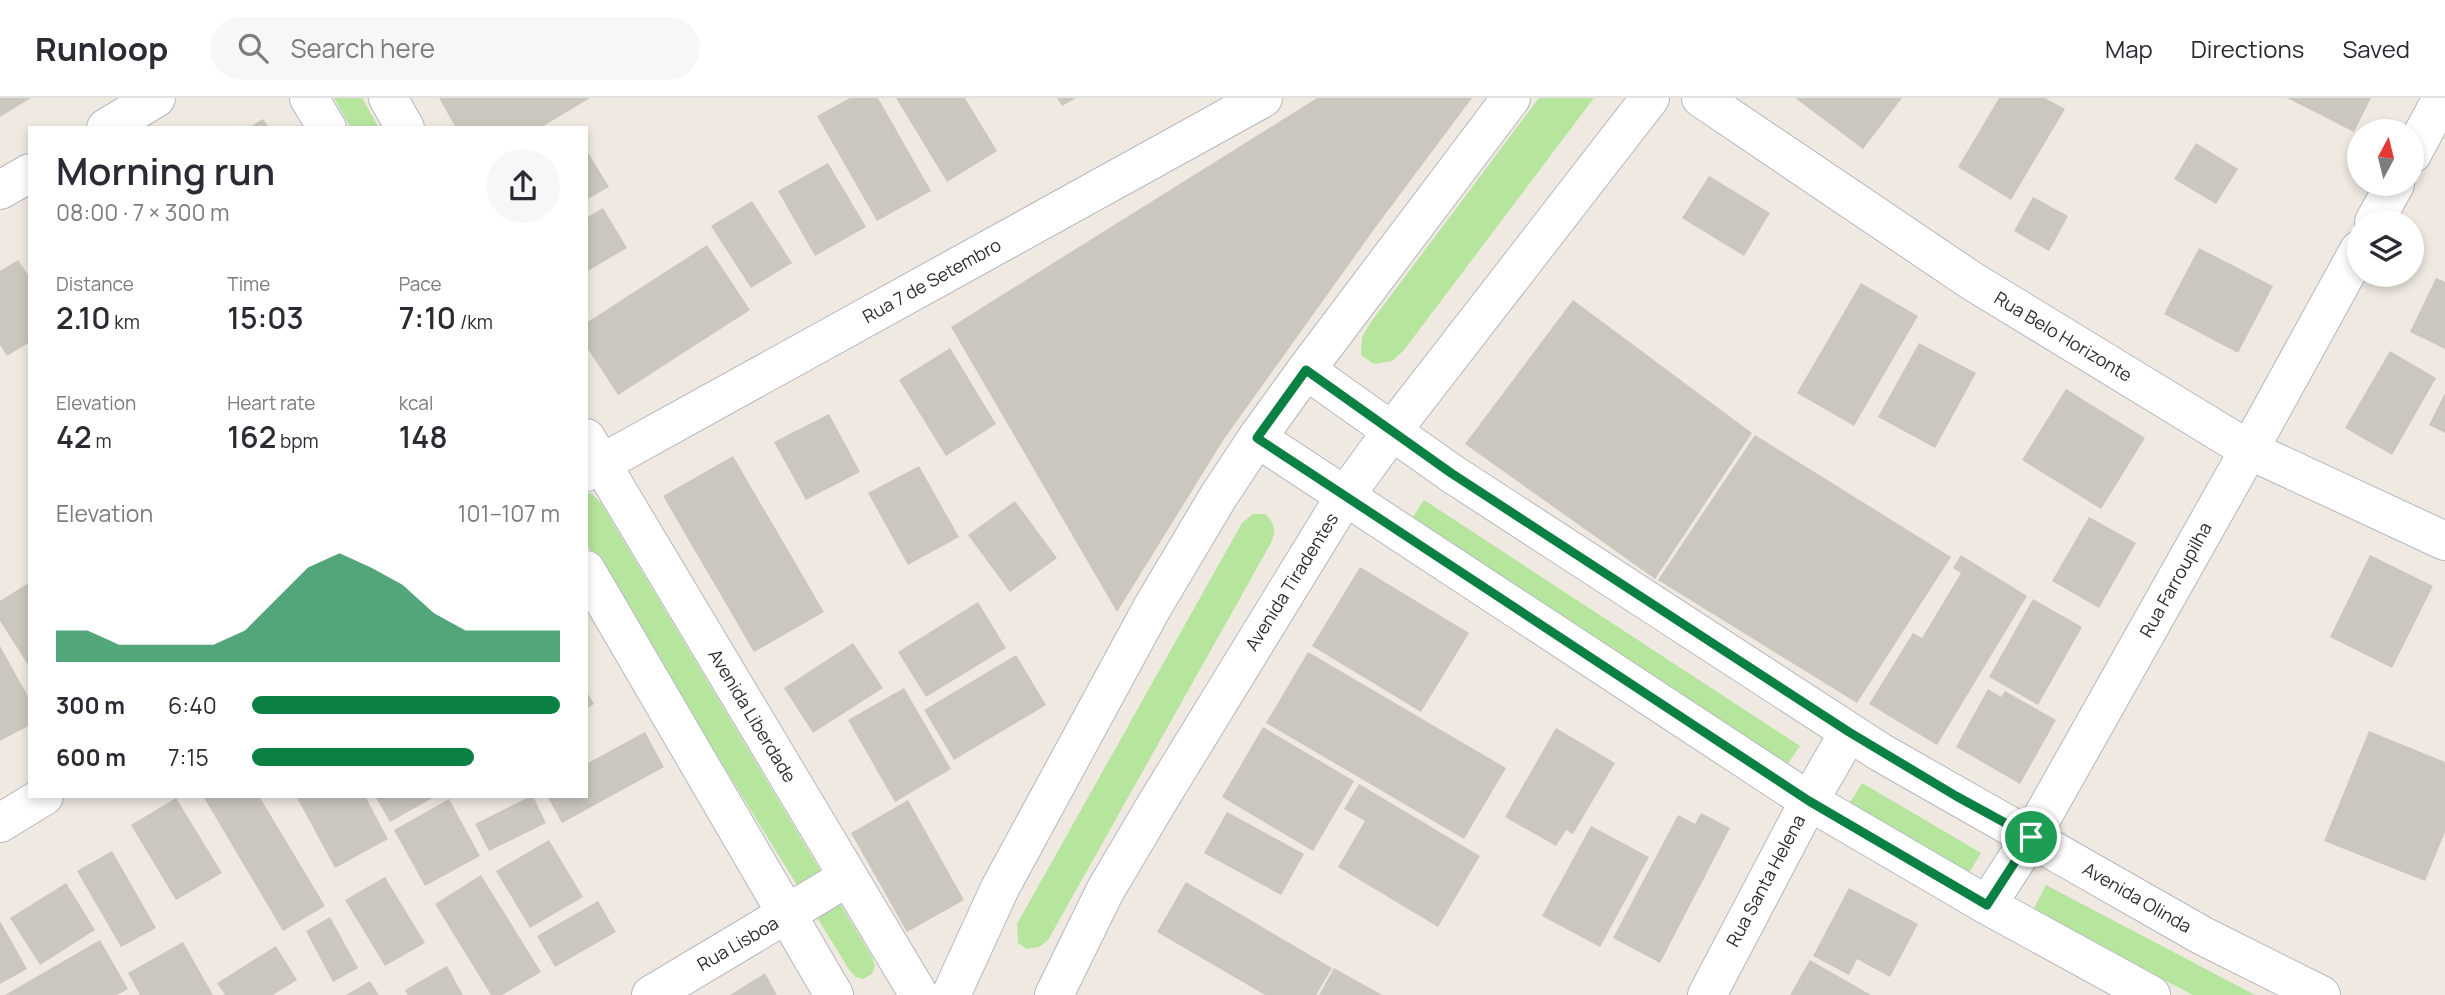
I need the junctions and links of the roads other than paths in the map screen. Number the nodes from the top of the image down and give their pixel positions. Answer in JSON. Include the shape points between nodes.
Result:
{"nodes":[{"id":1,"x":156,"y":98,"type":"edge"},
{"id":2,"x":309,"y":98,"type":"edge"},
{"id":3,"x":388,"y":98,"type":"edge"},
{"id":4,"x":1263,"y":98,"type":"edge"},
{"id":5,"x":1511,"y":98,"type":"edge"},
{"id":6,"x":1650,"y":98,"type":"edge"},
{"id":7,"x":1701,"y":98,"type":"edge"},
{"id":8,"x":2442,"y":98,"type":"edge"},
{"id":9,"x":109,"y":126,"type":"edge"},
{"id":10,"x":326,"y":126,"type":"edge"},
{"id":11,"x":404,"y":126,"type":"edge"},
{"id":12,"x":2424,"y":132,"type":"edge"},
{"id":13,"x":28,"y":174,"type":"edge"},
{"id":14,"x":0,"y":190,"type":"edge"},
{"id":15,"x":2347,"y":272,"type":"edge"},
{"id":16,"x":1306,"y":370,"type":"junction"},
{"id":17,"x":1392,"y":431,"type":"junction"},
{"id":18,"x":1257,"y":438,"type":"junction"},
{"id":19,"x":2249,"y":450,"type":"junction"},
{"id":20,"x":591,"y":458,"type":"edge"},
{"id":21,"x":1345,"y":496,"type":"junction"},
{"id":22,"x":2445,"y":541,"type":"edge"},
{"id":23,"x":588,"y":573,"type":"edge"},
{"id":24,"x":1849,"y":732,"type":"junction"},
{"id":25,"x":41,"y":798,"type":"edge"},
{"id":26,"x":1809,"y":801,"type":"junction"},
{"id":27,"x":0,"y":822,"type":"edge"},
{"id":28,"x":2031,"y":837,"type":"junction"},
{"id":29,"x":848,"y":877,"type":"junction"},
{"id":30,"x":1987,"y":905,"type":"junction"},
{"id":31,"x":788,"y":915,"type":"junction"},
{"id":32,"x":651,"y":995,"type":"edge"},
{"id":33,"x":834,"y":995,"type":"edge"},
{"id":34,"x":919,"y":995,"type":"edge"},
{"id":35,"x":951,"y":995,"type":"edge"},
{"id":36,"x":1054,"y":995,"type":"edge"},
{"id":37,"x":1707,"y":995,"type":"edge"},
{"id":38,"x":2151,"y":995,"type":"edge"},
{"id":39,"x":2321,"y":995,"type":"edge"}],
"edges":[{"from":1,"to":9,"type":"street"},
{"from":2,"to":10,"type":"street"},
{"from":3,"to":11,"type":"street"},
{"from":4,"to":20,"type":"street","name":"Rua 7 de Setembro"},
{"from":5,"to":16,"type":"street"},
{"from":6,"to":17,"type":"street","name":"Avenida Tiradentes"},
{"from":7,"to":19,"type":"street","name":"Rua Belo Horizonte","via":[[1972,281]]},
{"from":8,"to":12,"type":"street"},
{"from":13,"to":14,"type":"street"},
{"from":15,"to":19,"type":"street","name":"Rua Farroupilha"},
{"from":16,"to":17,"type":"street","name":"Avenida Olinda"},
{"from":16,"to":18,"type":"street"},
{"from":17,"to":21,"type":"street","name":"Avenida Tiradentes"},
{"from":17,"to":24,"type":"street","name":"Avenida Olinda"},
{"from":18,"to":21,"type":"street"},
{"from":18,"to":35,"type":"street","via":[[1152,608],[1000,888]]},
{"from":19,"to":22,"type":"street","name":"Rua Belo Horizonte"},
{"from":19,"to":28,"type":"street","name":"Rua Farroupilha"},
{"from":20,"to":29,"type":"street","name":"Avenida Liberdade"},
{"from":21,"to":26,"type":"street"},
{"from":21,"to":36,"type":"street","name":"Avenida Tiradentes","via":[[1105,891]]},
{"from":23,"to":31,"type":"street"},
{"from":24,"to":26,"type":"street","name":"Rua Santa Helena"},
{"from":24,"to":28,"type":"street","name":"Avenida Olinda"},
{"from":25,"to":27,"type":"street"},
{"from":26,"to":30,"type":"street"},
{"from":26,"to":37,"type":"street","name":"Rua Santa Helena"},
{"from":28,"to":30,"type":"street","name":"Rua Farroupilha"},
{"from":28,"to":39,"type":"street","name":"Avenida Olinda","via":[[2203,936]]},
{"from":29,"to":31,"type":"street","name":"Rua Lisboa"},
{"from":29,"to":34,"type":"street","name":"Avenida Liberdade"},
{"from":30,"to":38,"type":"street"},
{"from":31,"to":32,"type":"street","name":"Rua Lisboa"},
{"from":31,"to":33,"type":"street"}]}
